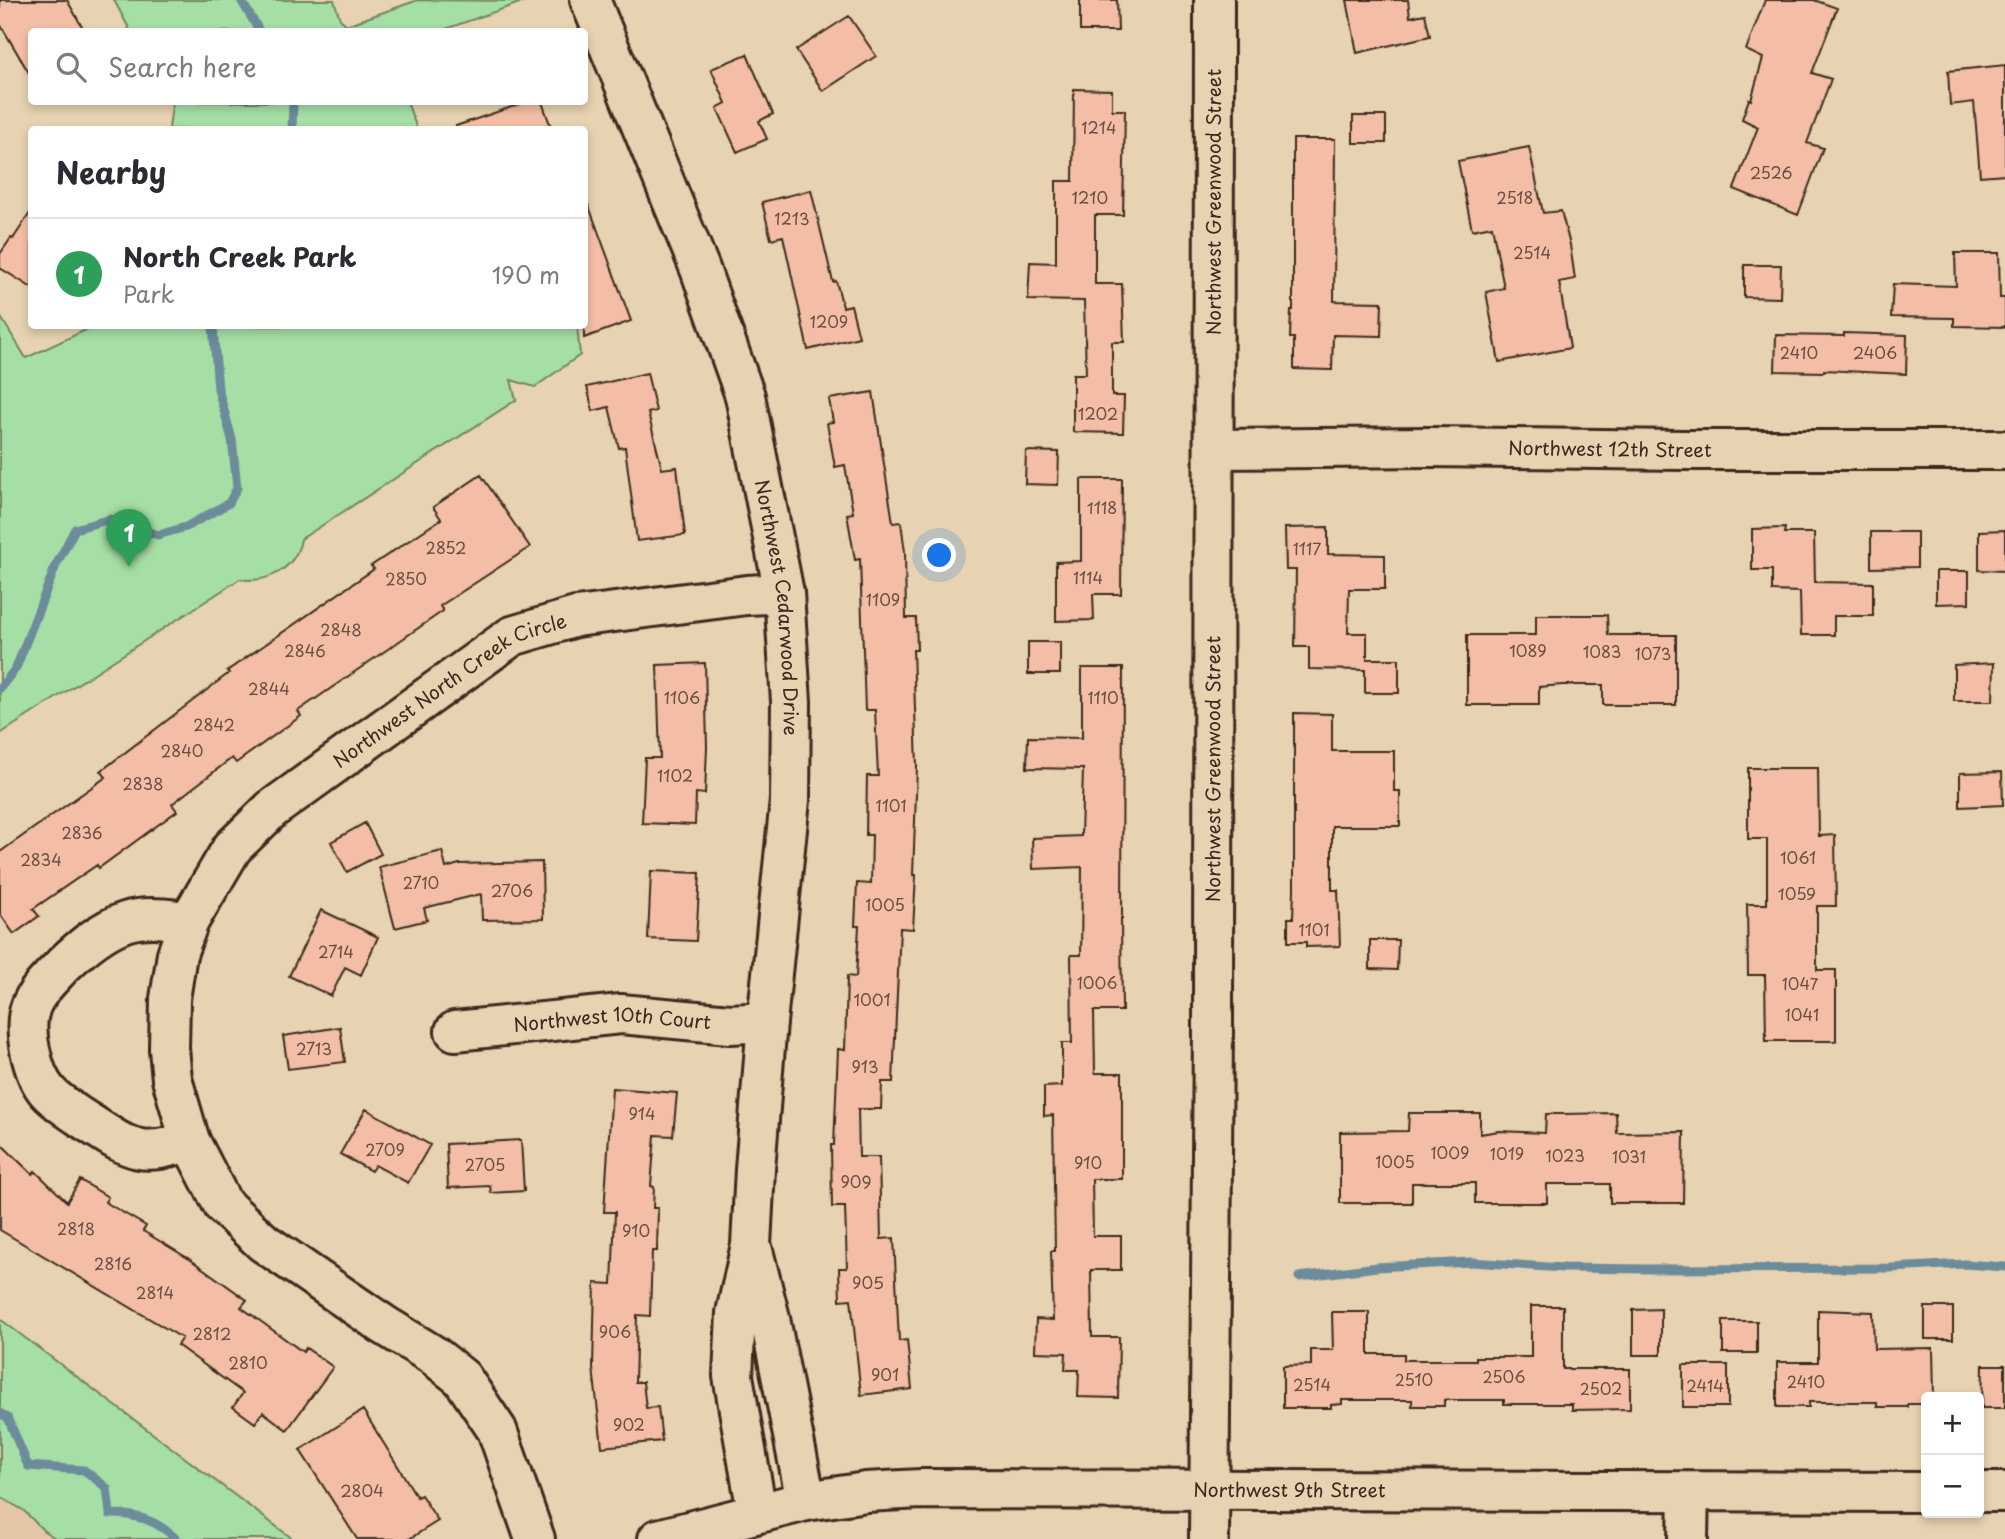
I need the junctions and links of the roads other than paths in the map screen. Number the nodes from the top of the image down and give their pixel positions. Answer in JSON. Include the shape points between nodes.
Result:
{"nodes":[{"id":1,"x":1214,"y":0,"type":"edge"},
{"id":2,"x":598,"y":2,"type":"edge"},
{"id":3,"x":1214,"y":449,"type":"junction"},
{"id":4,"x":2005,"y":450,"type":"edge"},
{"id":5,"x":784,"y":593,"type":"junction"},
{"id":6,"x":189,"y":920,"type":"junction"},
{"id":7,"x":767,"y":1022,"type":"junction"},
{"id":8,"x":455,"y":1031,"type":"dead end"},
{"id":9,"x":190,"y":1141,"type":"junction"},
{"id":10,"x":751,"y":1245,"type":"junction"},
{"id":11,"x":1209,"y":1489,"type":"junction"},
{"id":12,"x":1689,"y":1492,"type":"junction"},
{"id":13,"x":1921,"y":1492,"type":"edge"},
{"id":14,"x":1984,"y":1492,"type":"edge"},
{"id":15,"x":2005,"y":1492,"type":"edge"},
{"id":16,"x":806,"y":1501,"type":"junction"},
{"id":17,"x":757,"y":1512,"type":"junction"},
{"id":18,"x":535,"y":1539,"type":"edge"},
{"id":19,"x":658,"y":1539,"type":"edge"},
{"id":20,"x":1209,"y":1539,"type":"edge"},
{"id":21,"x":1688,"y":1539,"type":"edge"}],
"edges":[{"from":1,"to":3,"type":"street","name":"Northwest Greenwood Street"},
{"from":2,"to":5,"type":"street","name":"Northwest Cedarwood Drive","via":[[746,396]]},
{"from":3,"to":4,"type":"street","name":"Northwest 12th Street"},
{"from":3,"to":11,"type":"street","name":"Northwest Greenwood Street"},
{"from":5,"to":6,"type":"street","name":"Northwest North Creek Circle","via":[[576,617],[512,636],[272,809],[232,848]]},
{"from":5,"to":7,"type":"street","name":"Northwest Cedarwood Drive","via":[[791,702],[789,800]]},
{"from":6,"to":9,"type":"street","name":"Northwest North Creek Circle","via":[[173,976],[169,1049]]},
{"from":6,"to":9,"type":"street","via":[[146,917],[126,921],[89,942],[47,981],[31,1006],[27,1034],[37,1074],[48,1092],[113,1139],[138,1150],[161,1151]]},
{"from":7,"to":8,"type":"street","name":"Northwest 10th Court","via":[[730,1024],[621,1014]]},
{"from":7,"to":10,"type":"street","name":"Northwest Cedarwood Drive"},
{"from":9,"to":18,"type":"street","name":"Northwest North Creek Circle","via":[[223,1205],[264,1243],[463,1378],[497,1430]]},
{"from":10,"to":16,"type":"street","name":"Northwest Cedarwood Drive"},
{"from":10,"to":17,"type":"street","name":"Northwest Cedarwood Drive","via":[[736,1313],[733,1376]]},
{"from":11,"to":12,"type":"street","name":"Northwest 9th Street"},
{"from":11,"to":16,"type":"street","name":"Northwest 9th Street","via":[[932,1489]]},
{"from":11,"to":20,"type":"street","name":"Northwest Greenwood Street"},
{"from":12,"to":13,"type":"street","name":"Northwest 9th Street"},
{"from":12,"to":21,"type":"street"},
{"from":14,"to":15,"type":"street"},
{"from":16,"to":17,"type":"street","name":"Northwest 9th Street"},
{"from":17,"to":19,"type":"street","name":"Northwest 9th Street"}]}
